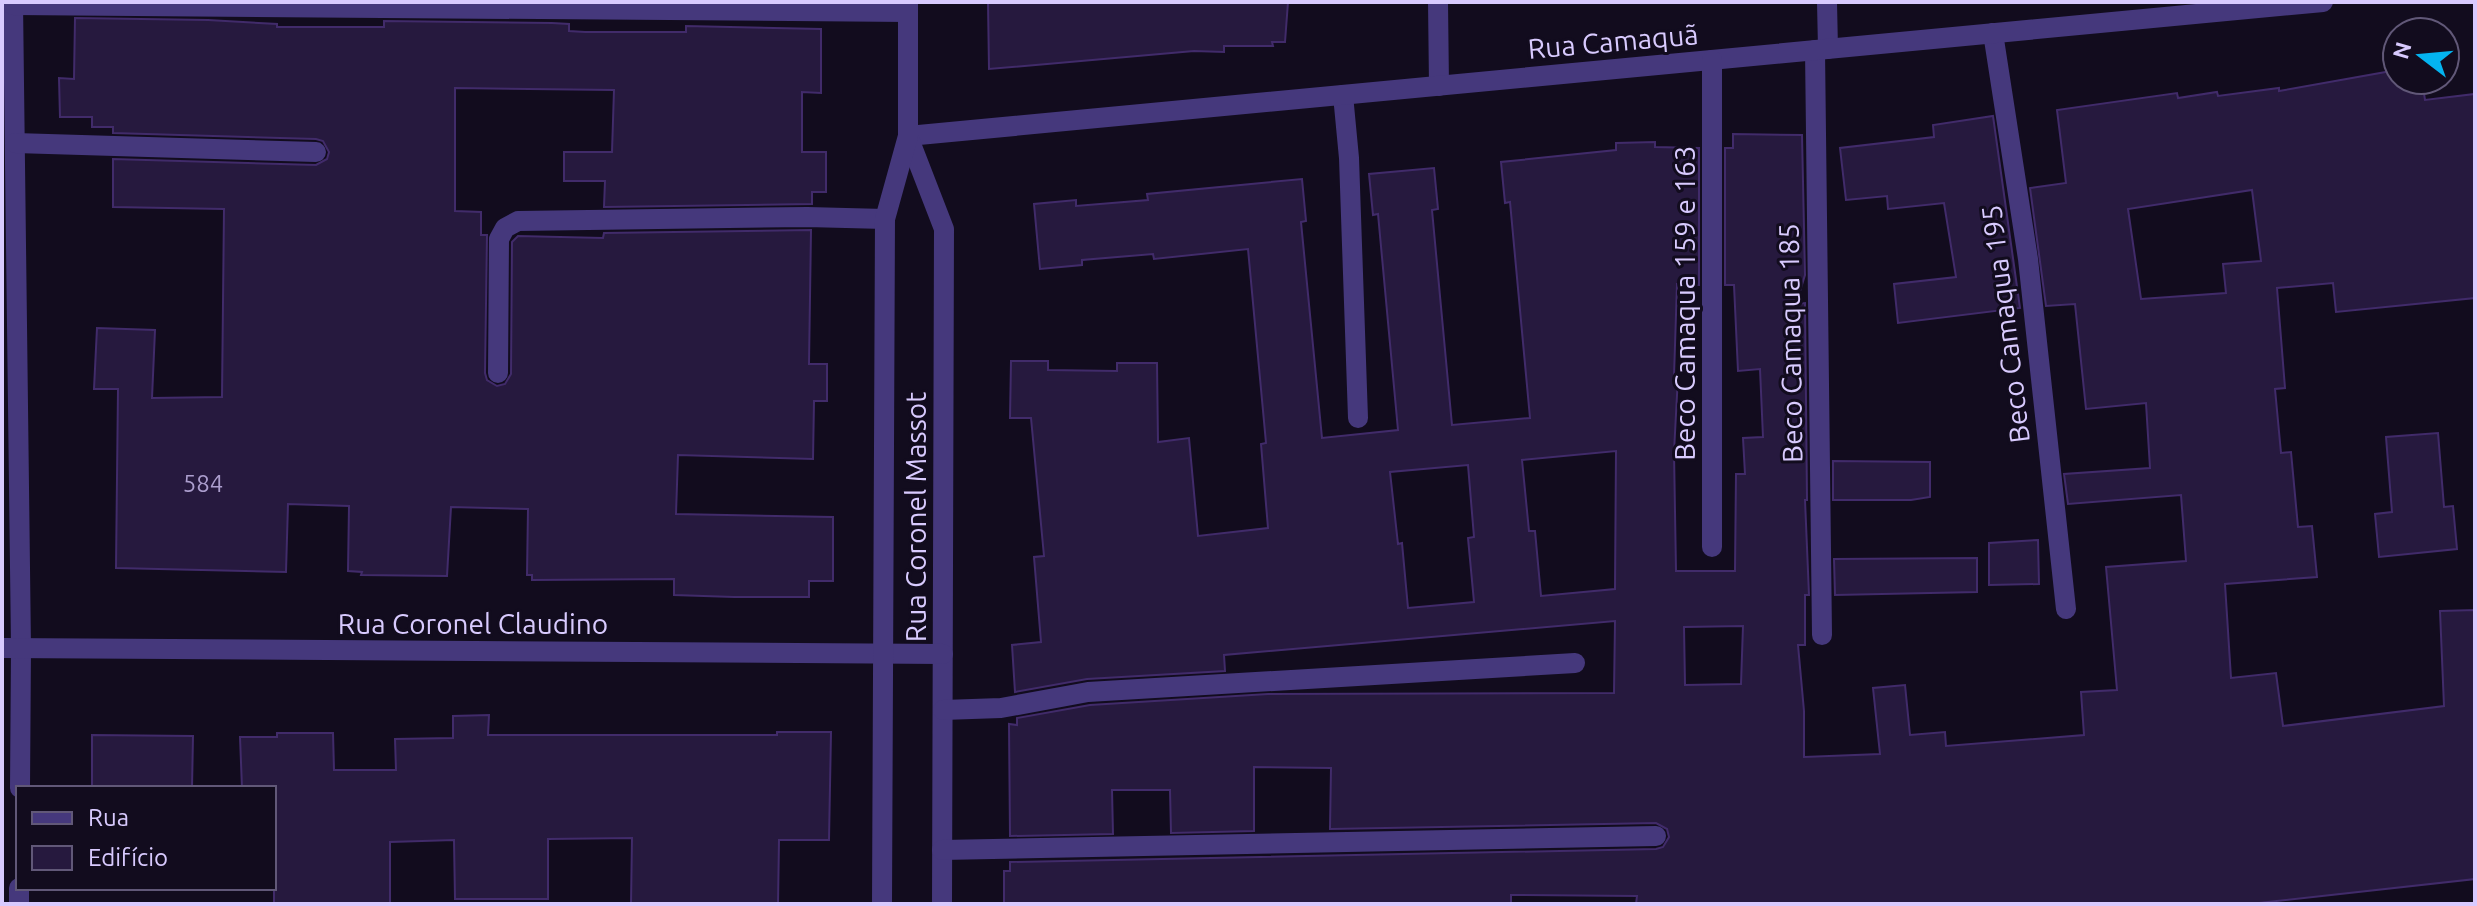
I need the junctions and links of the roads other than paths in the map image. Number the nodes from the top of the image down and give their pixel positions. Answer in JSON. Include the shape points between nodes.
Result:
{"nodes":[{"id":1,"x":1438,"y":2,"type":"edge"},
{"id":2,"x":1827,"y":2,"type":"edge"},
{"id":3,"x":2323,"y":2,"type":"edge"},
{"id":4,"x":13,"y":4,"type":"edge"},
{"id":5,"x":908,"y":7,"type":"edge"},
{"id":6,"x":1993,"y":33,"type":"junction"},
{"id":7,"x":1822,"y":50,"type":"junction"},
{"id":8,"x":1712,"y":60,"type":"junction"},
{"id":9,"x":1439,"y":86,"type":"junction"},
{"id":10,"x":1343,"y":95,"type":"junction"},
{"id":11,"x":908,"y":136,"type":"junction"},
{"id":12,"x":15,"y":143,"type":"junction"},
{"id":13,"x":316,"y":152,"type":"dead end"},
{"id":14,"x":885,"y":219,"type":"junction"},
{"id":15,"x":498,"y":373,"type":"dead end"},
{"id":16,"x":1358,"y":418,"type":"dead end"},
{"id":17,"x":1712,"y":547,"type":"dead end"},
{"id":18,"x":2066,"y":609,"type":"dead end"},
{"id":19,"x":1822,"y":635,"type":"dead end"},
{"id":20,"x":12,"y":648,"type":"edge"},
{"id":21,"x":882,"y":654,"type":"junction"},
{"id":22,"x":943,"y":654,"type":"junction"},
{"id":23,"x":1575,"y":663,"type":"dead end"},
{"id":24,"x":943,"y":710,"type":"junction"},
{"id":25,"x":20,"y":786,"type":"edge"},
{"id":26,"x":1656,"y":836,"type":"dead end"},
{"id":27,"x":942,"y":850,"type":"junction"},
{"id":28,"x":882,"y":904,"type":"edge"},
{"id":29,"x":942,"y":904,"type":"edge"}],
"edges":[{"from":1,"to":9,"type":"street"},
{"from":2,"to":7,"type":"street","name":"Beco Camaqua 185"},
{"from":3,"to":6,"type":"street","name":"Rua Camaquã"},
{"from":4,"to":5,"type":"street"},
{"from":4,"to":12,"type":"street"},
{"from":5,"to":11,"type":"street","name":"Rua Coronel Massot"},
{"from":6,"to":7,"type":"street","name":"Rua Camaquã"},
{"from":6,"to":18,"type":"street","name":"Beco Camaqua 195","via":[[2028,259]]},
{"from":7,"to":8,"type":"street","name":"Rua Camaquã"},
{"from":7,"to":19,"type":"street","name":"Beco Camaqua 185"},
{"from":8,"to":9,"type":"street","name":"Rua Camaquã"},
{"from":8,"to":17,"type":"street","name":"Beco Camaqua 159 e 163"},
{"from":9,"to":10,"type":"street","name":"Rua Camaquã"},
{"from":10,"to":11,"type":"street","name":"Rua Camaquã"},
{"from":10,"to":16,"type":"street"},
{"from":11,"to":14,"type":"street","name":"Rua Coronel Massot"},
{"from":11,"to":22,"type":"street","name":"Rua Coronel Massot","via":[[944,229]]},
{"from":12,"to":13,"type":"street"},
{"from":12,"to":20,"type":"street"},
{"from":14,"to":15,"type":"street","via":[[518,221],[499,239]]},
{"from":14,"to":21,"type":"street","name":"Rua Coronel Massot"},
{"from":20,"to":21,"type":"street","name":"Rua Coronel Claudino"},
{"from":20,"to":25,"type":"street"},
{"from":21,"to":22,"type":"street","name":"Rua Coronel Claudino"},
{"from":21,"to":28,"type":"street","name":"Rua Coronel Massot"},
{"from":22,"to":24,"type":"street","name":"Rua Coronel Massot"},
{"from":23,"to":24,"type":"street","via":[[1088,692],[1001,708]]},
{"from":24,"to":27,"type":"street","name":"Rua Coronel Massot"},
{"from":26,"to":27,"type":"street"},
{"from":27,"to":29,"type":"street","name":"Rua Coronel Massot"}]}
